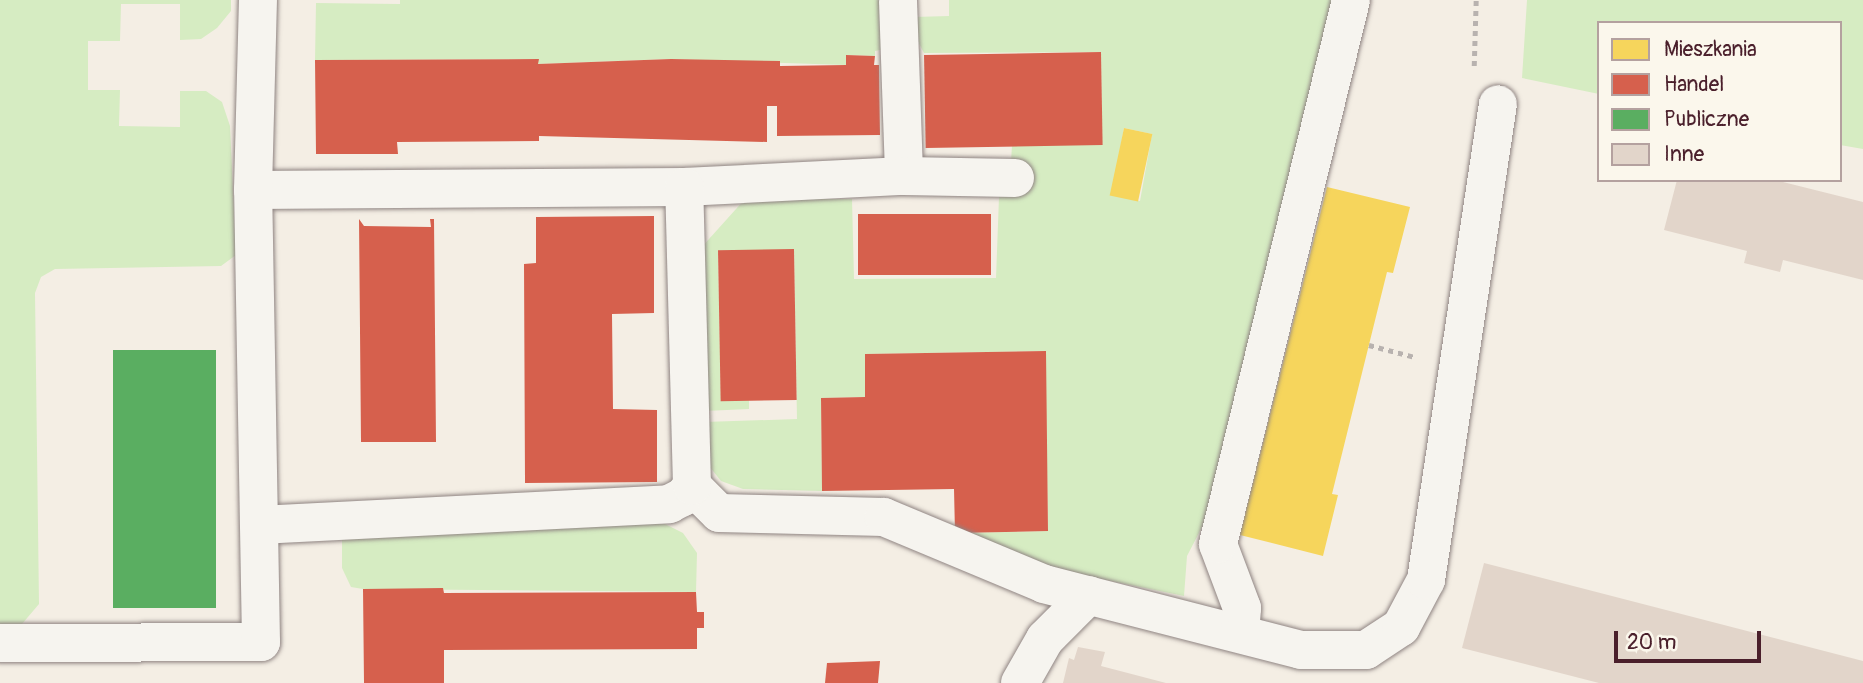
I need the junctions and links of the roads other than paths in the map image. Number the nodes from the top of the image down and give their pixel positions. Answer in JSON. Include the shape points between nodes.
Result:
{"nodes":[{"id":1,"x":258,"y":0,"type":"edge"},
{"id":2,"x":1351,"y":0,"type":"edge"},
{"id":3,"x":898,"y":1,"type":"edge"},
{"id":4,"x":1486,"y":91,"type":"road end"},
{"id":5,"x":904,"y":176,"type":"junction"},
{"id":6,"x":1015,"y":178,"type":"dead end"},
{"id":7,"x":684,"y":187,"type":"junction"},
{"id":8,"x":253,"y":190,"type":"junction"},
{"id":9,"x":692,"y":486,"type":"junction"},
{"id":10,"x":259,"y":525,"type":"junction"},
{"id":11,"x":1088,"y":595,"type":"junction"},
{"id":12,"x":1240,"y":632,"type":"junction"},
{"id":13,"x":0,"y":643,"type":"edge"},
{"id":14,"x":1020,"y":683,"type":"edge"}],
"edges":[{"from":1,"to":8,"type":"lane"},
{"from":2,"to":12,"type":"lane","via":[[1218,544],[1241,608]]},
{"from":3,"to":5,"type":"lane"},
{"from":4,"to":12,"type":"lane","via":[[1426,580],[1401,627],[1366,650],[1301,650]]},
{"from":5,"to":6,"type":"lane"},
{"from":5,"to":7,"type":"lane"},
{"from":7,"to":8,"type":"lane"},
{"from":7,"to":9,"type":"lane"},
{"from":8,"to":10,"type":"lane"},
{"from":9,"to":10,"type":"lane","via":[[683,498],[669,505]]},
{"from":9,"to":11,"type":"lane","via":[[719,513],[884,517],[1044,584]]},
{"from":10,"to":13,"type":"lane","via":[[261,642]]},
{"from":11,"to":12,"type":"lane"},
{"from":11,"to":14,"type":"lane","via":[[1045,639]]}]}
